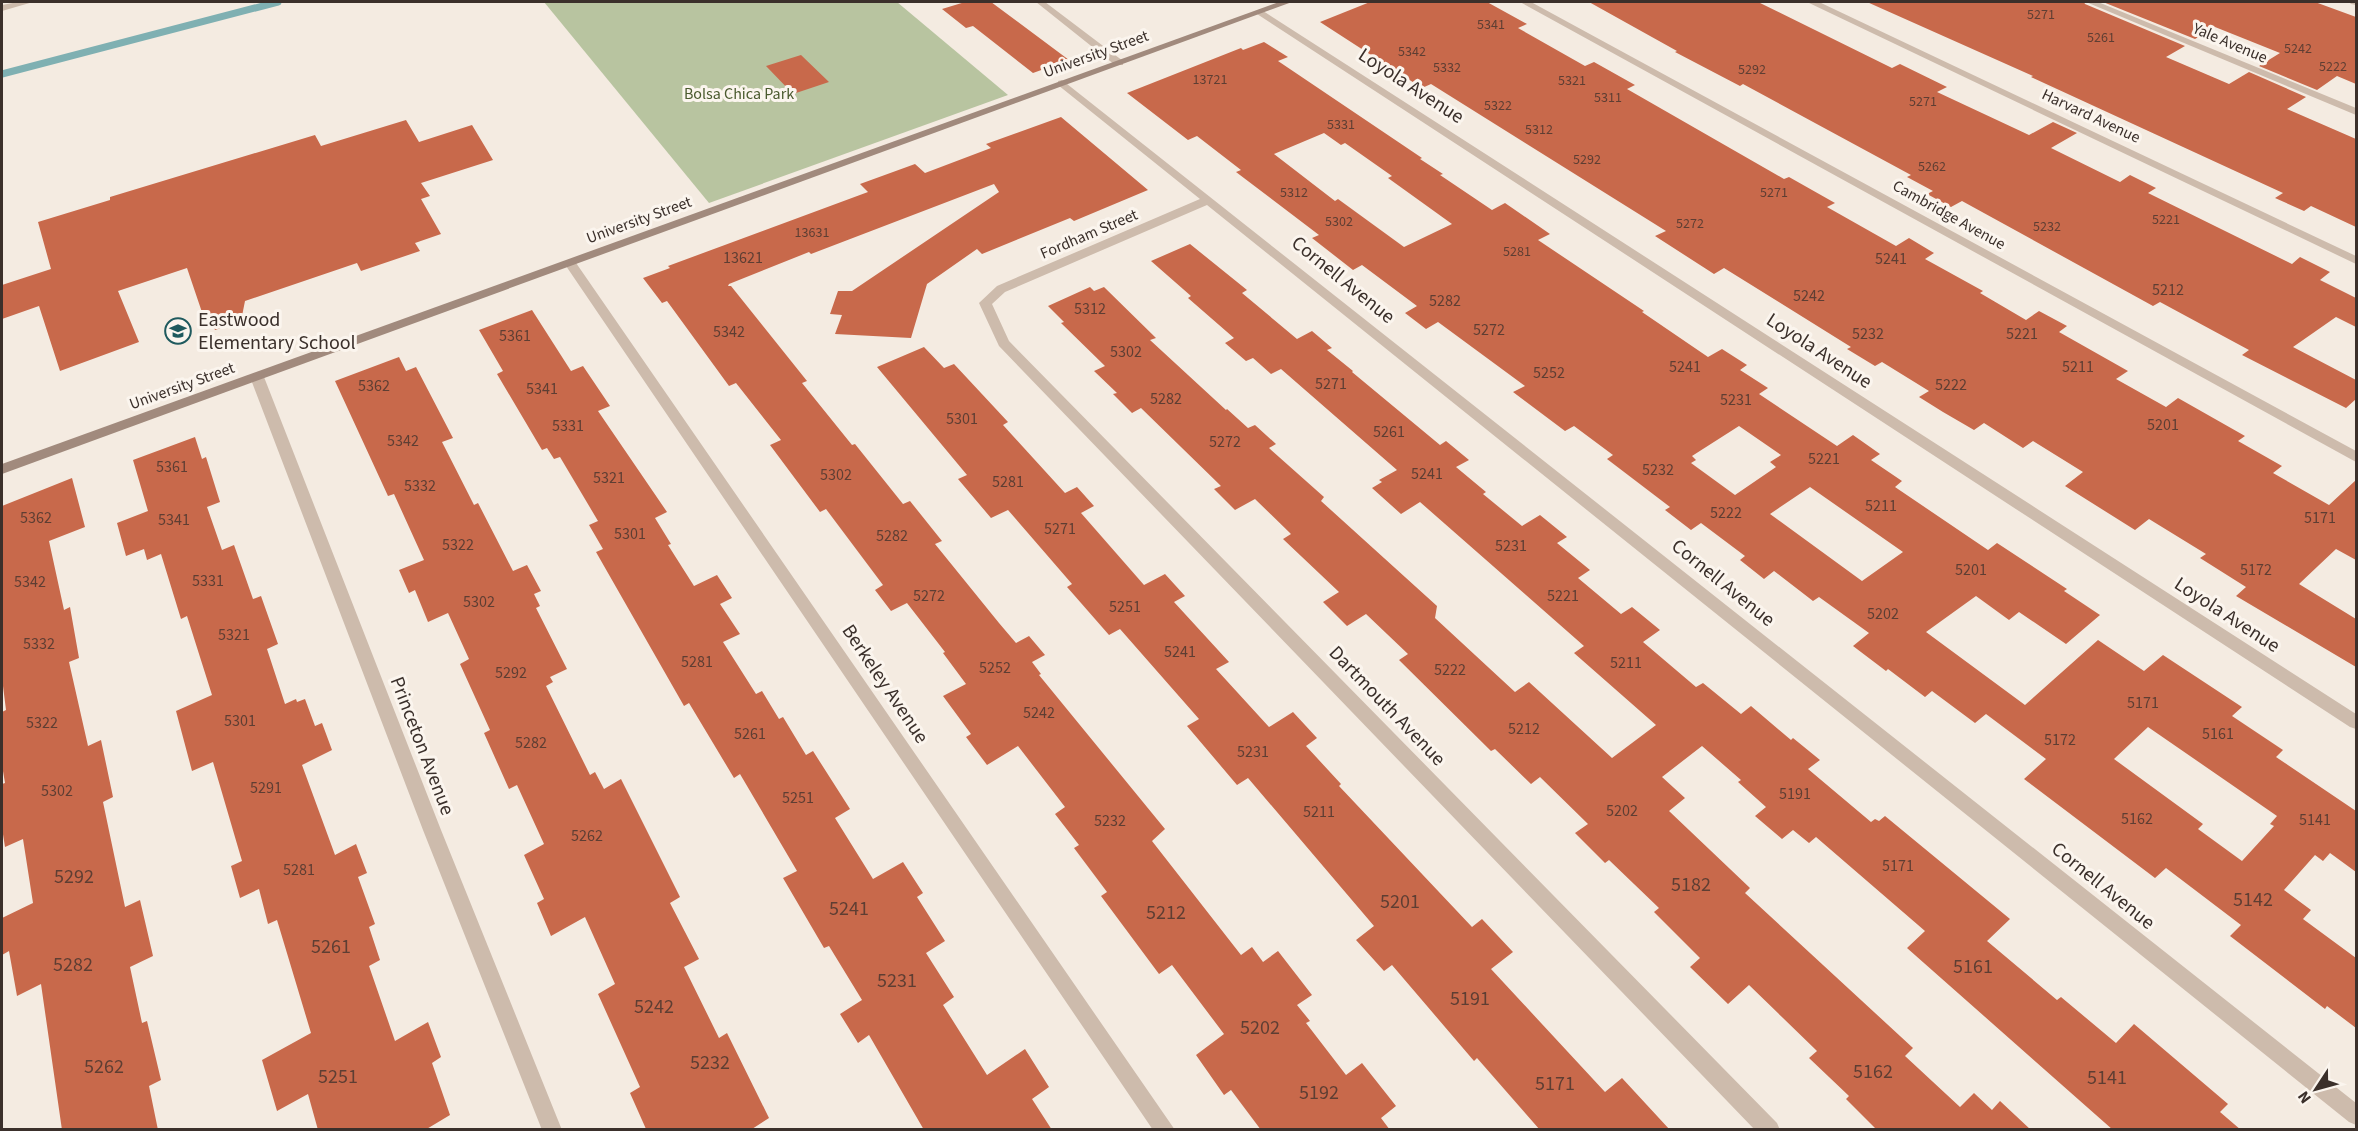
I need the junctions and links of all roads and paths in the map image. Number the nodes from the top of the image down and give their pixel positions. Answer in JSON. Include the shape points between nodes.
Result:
{"nodes":[{"id":1,"x":28,"y":2,"type":"edge"},
{"id":2,"x":1040,"y":2,"type":"edge"},
{"id":3,"x":1287,"y":2,"type":"edge"},
{"id":4,"x":1525,"y":2,"type":"edge"},
{"id":5,"x":1812,"y":2,"type":"edge"},
{"id":6,"x":2091,"y":2,"type":"edge"},
{"id":7,"x":2,"y":8,"type":"edge"},
{"id":8,"x":1260,"y":12,"type":"junction"},
{"id":9,"x":1119,"y":63,"type":"junction"},
{"id":10,"x":1062,"y":84,"type":"junction"},
{"id":11,"x":2356,"y":112,"type":"edge"},
{"id":12,"x":1209,"y":200,"type":"junction"},
{"id":13,"x":2356,"y":260,"type":"edge"},
{"id":14,"x":570,"y":263,"type":"junction"},
{"id":15,"x":985,"y":303,"type":"joint"},
{"id":16,"x":256,"y":377,"type":"junction"},
{"id":17,"x":2356,"y":457,"type":"edge"},
{"id":18,"x":2,"y":469,"type":"edge"},
{"id":19,"x":2356,"y":722,"type":"edge"},
{"id":20,"x":2356,"y":1115,"type":"edge"},
{"id":21,"x":552,"y":1130,"type":"edge"},
{"id":22,"x":1165,"y":1130,"type":"edge"},
{"id":23,"x":1770,"y":1130,"type":"edge"}],
"edges":[{"from":1,"to":7,"type":"street"},
{"from":2,"to":9,"type":"street"},
{"from":3,"to":8,"type":"street","name":"University Street"},
{"from":4,"to":17,"type":"street","name":"Cambridge Avenue"},
{"from":5,"to":13,"type":"street","name":"Harvard Avenue"},
{"from":6,"to":11,"type":"street","name":"Yale Avenue"},
{"from":8,"to":9,"type":"street","name":"University Street"},
{"from":8,"to":19,"type":"street","name":"Loyola Avenue"},
{"from":9,"to":10,"type":"street","name":"University Street"},
{"from":10,"to":12,"type":"street","name":"Cornell Avenue"},
{"from":10,"to":14,"type":"street","name":"University Street"},
{"from":12,"to":15,"type":"street","name":"Fordham Street","via":[[1001,289]]},
{"from":12,"to":20,"type":"street","name":"Cornell Avenue"},
{"from":14,"to":16,"type":"street","name":"University Street"},
{"from":14,"to":22,"type":"street","name":"Berkeley Avenue"},
{"from":15,"to":23,"type":"street","name":"Dartmouth Avenue","via":[[1004,343]]},
{"from":16,"to":18,"type":"street","name":"University Street"},
{"from":16,"to":21,"type":"street","name":"Princeton Avenue"}]}
